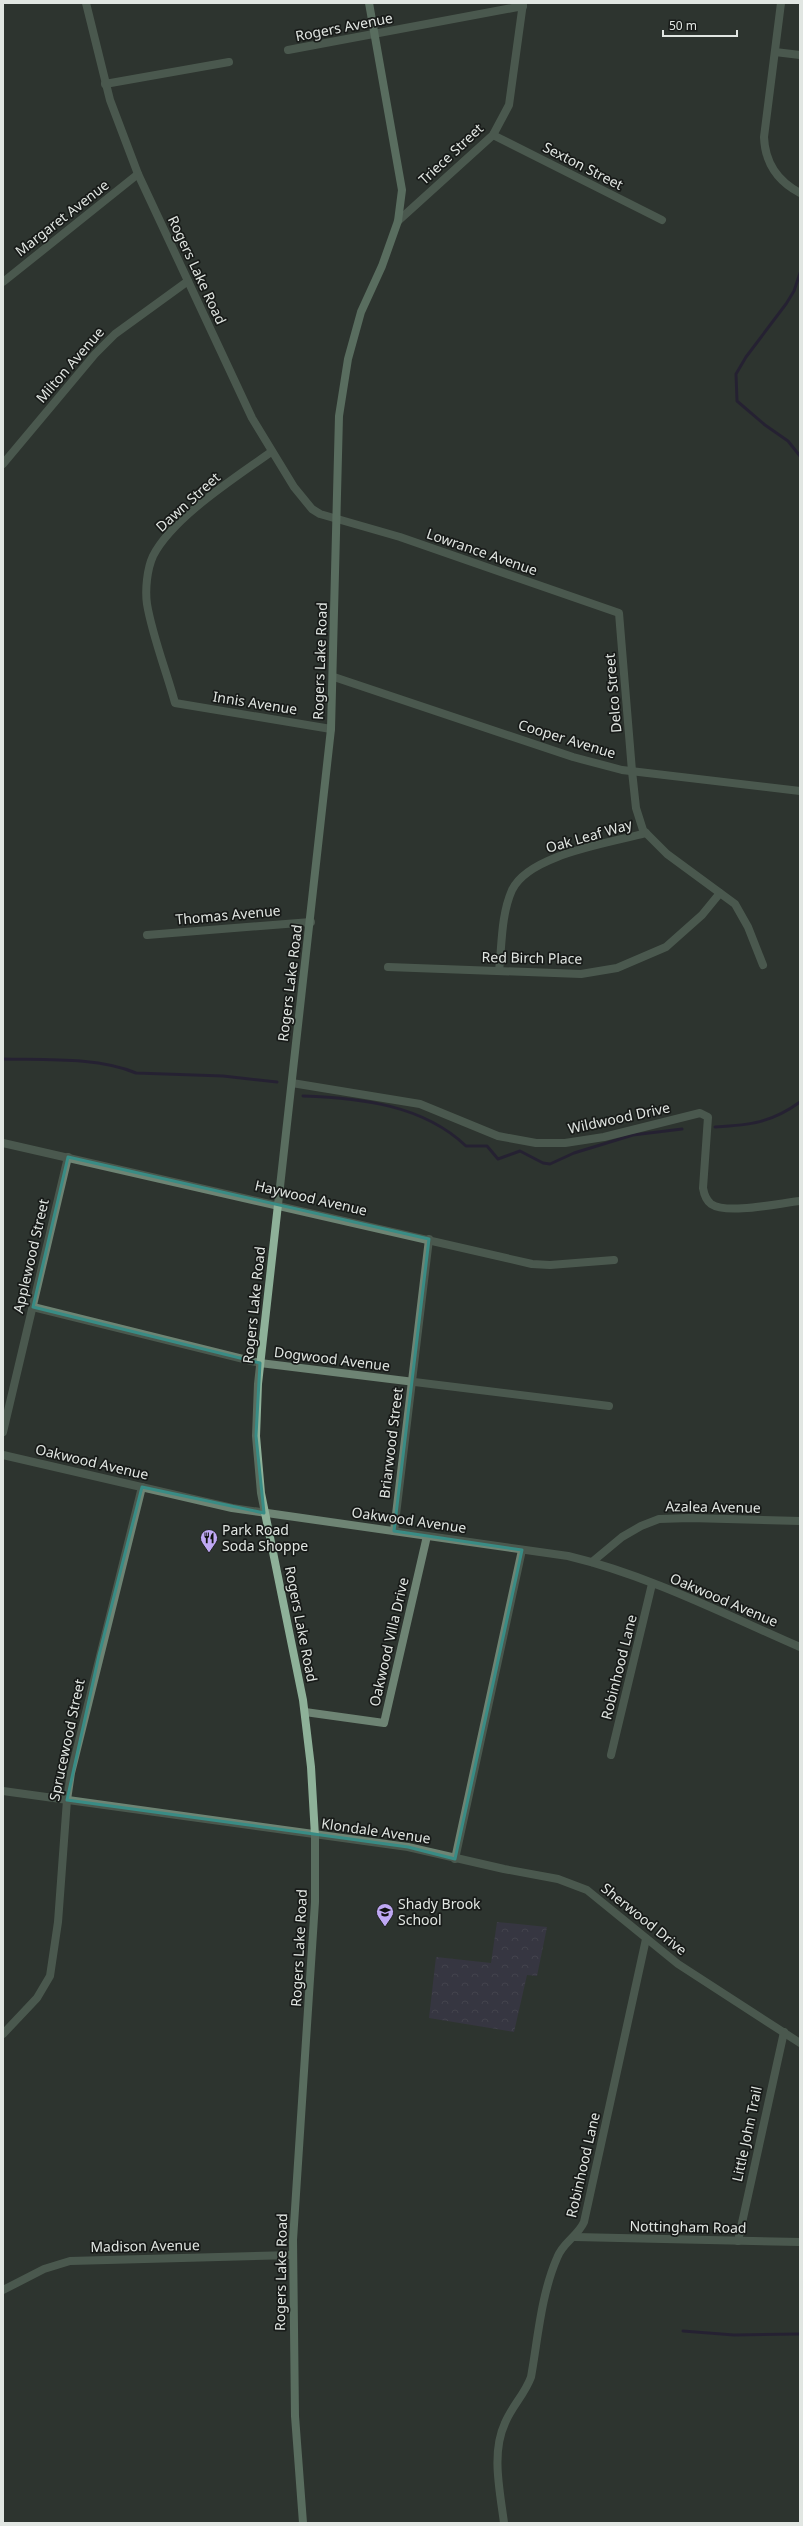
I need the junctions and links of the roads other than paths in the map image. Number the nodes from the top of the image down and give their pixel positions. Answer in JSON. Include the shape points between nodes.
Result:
{"nodes":[{"id":1,"x":86,"y":3,"type":"edge"},
{"id":2,"x":369,"y":3,"type":"edge"},
{"id":3,"x":781,"y":3,"type":"edge"},
{"id":4,"x":523,"y":4,"type":"edge"},
{"id":5,"x":375,"y":34,"type":"junction"},
{"id":6,"x":288,"y":50,"type":"dead end"},
{"id":7,"x":775,"y":52,"type":"junction"},
{"id":8,"x":800,"y":55,"type":"edge"},
{"id":9,"x":229,"y":62,"type":"dead end"},
{"id":10,"x":105,"y":84,"type":"junction"},
{"id":11,"x":493,"y":135,"type":"junction"},
{"id":12,"x":138,"y":174,"type":"junction"},
{"id":13,"x":800,"y":193,"type":"edge"},
{"id":14,"x":662,"y":220,"type":"dead end"},
{"id":15,"x":398,"y":221,"type":"junction"},
{"id":16,"x":188,"y":281,"type":"junction"},
{"id":17,"x":3,"y":282,"type":"edge"},
{"id":18,"x":271,"y":452,"type":"junction"},
{"id":19,"x":3,"y":464,"type":"edge"},
{"id":20,"x":335,"y":518,"type":"junction"},
{"id":21,"x":619,"y":613,"type":"joint"},
{"id":22,"x":334,"y":677,"type":"junction"},
{"id":23,"x":176,"y":704,"type":"joint"},
{"id":24,"x":331,"y":729,"type":"junction"},
{"id":25,"x":632,"y":771,"type":"junction"},
{"id":26,"x":800,"y":791,"type":"edge"},
{"id":27,"x":646,"y":834,"type":"junction"},
{"id":28,"x":720,"y":893,"type":"junction"},
{"id":29,"x":311,"y":922,"type":"junction"},
{"id":30,"x":147,"y":935,"type":"dead end"},
{"id":31,"x":763,"y":966,"type":"dead end"},
{"id":32,"x":388,"y":967,"type":"dead end"},
{"id":33,"x":499,"y":971,"type":"junction"},
{"id":34,"x":292,"y":1083,"type":"junction"},
{"id":35,"x":3,"y":1143,"type":"edge"},
{"id":36,"x":68,"y":1157,"type":"junction"},
{"id":37,"x":800,"y":1201,"type":"edge"},
{"id":38,"x":278,"y":1204,"type":"junction"},
{"id":39,"x":429,"y":1239,"type":"junction"},
{"id":40,"x":614,"y":1260,"type":"dead end"},
{"id":41,"x":32,"y":1308,"type":"junction"},
{"id":42,"x":260,"y":1363,"type":"junction"},
{"id":43,"x":412,"y":1381,"type":"junction"},
{"id":44,"x":609,"y":1406,"type":"dead end"},
{"id":45,"x":3,"y":1432,"type":"edge"},
{"id":46,"x":3,"y":1455,"type":"edge"},
{"id":47,"x":142,"y":1488,"type":"junction"},
{"id":48,"x":264,"y":1513,"type":"junction"},
{"id":49,"x":800,"y":1521,"type":"edge"},
{"id":50,"x":394,"y":1531,"type":"junction"},
{"id":51,"x":427,"y":1536,"type":"junction"},
{"id":52,"x":522,"y":1550,"type":"junction"},
{"id":53,"x":592,"y":1562,"type":"junction"},
{"id":54,"x":652,"y":1584,"type":"junction"},
{"id":55,"x":800,"y":1647,"type":"edge"},
{"id":56,"x":304,"y":1712,"type":"junction"},
{"id":57,"x":611,"y":1755,"type":"dead end"},
{"id":58,"x":3,"y":1791,"type":"edge"},
{"id":59,"x":67,"y":1800,"type":"junction"},
{"id":60,"x":315,"y":1836,"type":"junction"},
{"id":61,"x":455,"y":1859,"type":"junction"},
{"id":62,"x":646,"y":1939,"type":"junction"},
{"id":63,"x":784,"y":2032,"type":"junction"},
{"id":64,"x":3,"y":2034,"type":"edge"},
{"id":65,"x":800,"y":2043,"type":"edge"},
{"id":66,"x":575,"y":2236,"type":"junction"},
{"id":67,"x":738,"y":2241,"type":"junction"},
{"id":68,"x":800,"y":2242,"type":"edge"},
{"id":69,"x":293,"y":2256,"type":"junction"},
{"id":70,"x":3,"y":2290,"type":"edge"},
{"id":71,"x":304,"y":2523,"type":"edge"},
{"id":72,"x":504,"y":2523,"type":"edge"}],
"edges":[{"from":1,"to":10,"type":"street","name":"Rogers Lake Road"},
{"from":2,"to":5,"type":"main road","name":"Rogers Lake Road"},
{"from":3,"to":7,"type":"street"},
{"from":4,"to":5,"type":"street","name":"Rogers Avenue"},
{"from":4,"to":11,"type":"street","name":"Triece Street","via":[[509,106]]},
{"from":5,"to":6,"type":"street","name":"Rogers Avenue"},
{"from":5,"to":15,"type":"main road","name":"Rogers Lake Road","via":[[402,190]]},
{"from":7,"to":8,"type":"street"},
{"from":7,"to":13,"type":"street","via":[[764,137],[765,148],[774,172],[780,180]]},
{"from":9,"to":10,"type":"street"},
{"from":10,"to":12,"type":"street","name":"Rogers Lake Road","via":[[126,148]]},
{"from":11,"to":14,"type":"street","name":"Sexton Street"},
{"from":11,"to":15,"type":"street","name":"Triece Street"},
{"from":12,"to":16,"type":"street","name":"Rogers Lake Road"},
{"from":12,"to":17,"type":"street","name":"Margaret Avenue"},
{"from":15,"to":20,"type":"main road","name":"Rogers Lake Road","via":[[382,266],[361,312],[348,359],[339,416]]},
{"from":16,"to":18,"type":"street","name":"Rogers Lake Road","via":[[252,418]]},
{"from":16,"to":19,"type":"street","name":"Milton Avenue","via":[[115,334],[95,354]]},
{"from":18,"to":20,"type":"street","name":"Rogers Lake Road","via":[[312,509]]},
{"from":18,"to":23,"type":"street","name":"Dawn Street","via":[[228,482],[175,527],[152,558],[146,584],[147,604]]},
{"from":20,"to":21,"type":"street","name":"Lowrance Avenue","via":[[408,540]]},
{"from":20,"to":22,"type":"main road","name":"Rogers Lake Road"},
{"from":21,"to":25,"type":"street","name":"Delco Street"},
{"from":22,"to":24,"type":"main road","name":"Rogers Lake Road"},
{"from":22,"to":25,"type":"street","name":"Cooper Avenue","via":[[573,757]]},
{"from":23,"to":24,"type":"street","name":"Innis Avenue"},
{"from":24,"to":29,"type":"main road","name":"Rogers Lake Road"},
{"from":25,"to":26,"type":"street","name":"Cooper Avenue"},
{"from":25,"to":27,"type":"street","name":"Delco Street","via":[[636,808]]},
{"from":27,"to":28,"type":"street","via":[[667,854]]},
{"from":27,"to":33,"type":"street","name":"Oak Leaf Way","via":[[550,859],[529,871],[513,889],[505,913]]},
{"from":28,"to":31,"type":"street","via":[[735,904],[748,927]]},
{"from":28,"to":33,"type":"street","name":"Red Birch Place","via":[[702,915],[666,947],[617,968],[581,974]]},
{"from":29,"to":30,"type":"street","name":"Thomas Avenue"},
{"from":29,"to":34,"type":"main road","name":"Rogers Lake Road"},
{"from":32,"to":33,"type":"street","name":"Red Birch Place"},
{"from":34,"to":37,"type":"street","name":"Wildwood Drive","via":[[420,1104],[498,1136],[536,1143],[565,1143],[604,1137],[700,1113],[708,1117],[703,1188],[705,1197],[711,1204],[724,1208],[740,1208]]},
{"from":34,"to":38,"type":"main road","name":"Rogers Lake Road"},
{"from":35,"to":36,"type":"street","name":"Haywood Avenue"},
{"from":36,"to":38,"type":"street","name":"Haywood Avenue"},
{"from":36,"to":41,"type":"street","name":"Applewood Street"},
{"from":38,"to":39,"type":"street","name":"Haywood Avenue"},
{"from":38,"to":42,"type":"main road","name":"Rogers Lake Road"},
{"from":39,"to":40,"type":"street","name":"Haywood Avenue","via":[[532,1264],[557,1265]]},
{"from":39,"to":43,"type":"street","name":"Briarwood Street"},
{"from":41,"to":42,"type":"street","name":"Dogwood Avenue"},
{"from":41,"to":45,"type":"street","name":"Applewood Street"},
{"from":42,"to":43,"type":"street","name":"Dogwood Avenue"},
{"from":42,"to":48,"type":"main road","name":"Rogers Lake Road","via":[[256,1436]]},
{"from":43,"to":44,"type":"street","name":"Dogwood Avenue"},
{"from":43,"to":50,"type":"street","name":"Briarwood Street"},
{"from":46,"to":47,"type":"street","name":"Oakwood Avenue"},
{"from":47,"to":48,"type":"street","name":"Oakwood Avenue"},
{"from":47,"to":59,"type":"street","name":"Sprucewood Street","via":[[99,1655]]},
{"from":48,"to":50,"type":"street","name":"Oakwood Avenue"},
{"from":48,"to":56,"type":"main road","name":"Rogers Lake Road"},
{"from":49,"to":53,"type":"street","name":"Azalea Avenue","via":[[659,1519],[622,1537]]},
{"from":50,"to":51,"type":"street","name":"Oakwood Avenue"},
{"from":51,"to":52,"type":"street","name":"Oakwood Avenue"},
{"from":51,"to":56,"type":"street","name":"Oakwood Villa Drive","via":[[384,1723]]},
{"from":52,"to":53,"type":"street","name":"Oakwood Avenue"},
{"from":52,"to":61,"type":"street"},
{"from":53,"to":54,"type":"street","name":"Oakwood Avenue"},
{"from":54,"to":55,"type":"street","name":"Oakwood Avenue"},
{"from":54,"to":57,"type":"street","name":"Robinhood Lane"},
{"from":56,"to":60,"type":"main road","name":"Rogers Lake Road","via":[[311,1767]]},
{"from":58,"to":59,"type":"street","name":"Klondale Avenue"},
{"from":59,"to":60,"type":"street","name":"Klondale Avenue"},
{"from":59,"to":64,"type":"street","name":"Sprucewood Street","via":[[58,1922],[50,1976],[37,1998]]},
{"from":60,"to":61,"type":"street","name":"Klondale Avenue","via":[[408,1847]]},
{"from":60,"to":69,"type":"main road","name":"Rogers Lake Road","via":[[315,1902]]},
{"from":61,"to":62,"type":"street","name":"Sherwood Drive","via":[[558,1879],[587,1890]]},
{"from":62,"to":63,"type":"street","name":"Sherwood Drive","via":[[678,1964]]},
{"from":62,"to":66,"type":"street","name":"Robinhood Lane","via":[[584,2222]]},
{"from":63,"to":65,"type":"street","name":"Sherwood Drive"},
{"from":63,"to":67,"type":"street","name":"Little John Trail"},
{"from":66,"to":67,"type":"street","name":"Nottingham Road"},
{"from":66,"to":72,"type":"street","name":"Robinhood Lane","via":[[557,2256],[549,2277],[531,2377],[526,2391],[504,2424],[499,2440],[498,2471]]},
{"from":67,"to":68,"type":"street","name":"Nottingham Road"},
{"from":69,"to":70,"type":"street","name":"Madison Avenue","via":[[70,2261],[44,2269]]},
{"from":69,"to":71,"type":"main road","name":"Rogers Lake Road","via":[[295,2416]]}]}
